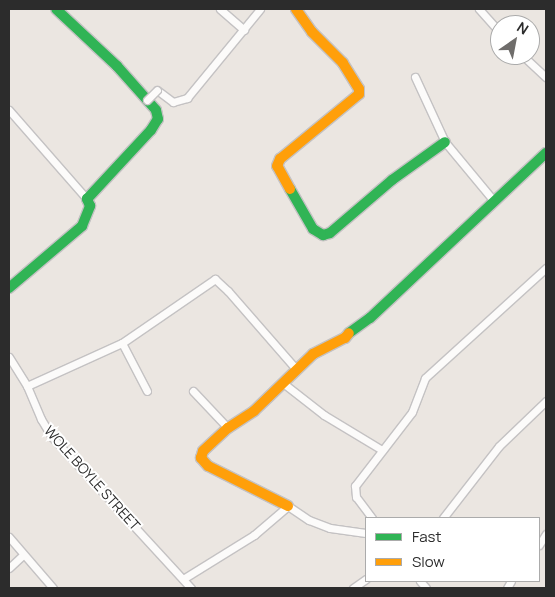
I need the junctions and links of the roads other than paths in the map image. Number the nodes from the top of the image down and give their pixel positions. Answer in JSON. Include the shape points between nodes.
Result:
{"nodes":[{"id":1,"x":56,"y":9,"type":"edge"},
{"id":2,"x":220,"y":9,"type":"edge"},
{"id":3,"x":260,"y":9,"type":"edge"},
{"id":4,"x":296,"y":9,"type":"edge"},
{"id":5,"x":479,"y":9,"type":"edge"},
{"id":6,"x":490,"y":21,"type":"edge"},
{"id":7,"x":244,"y":30,"type":"junction"},
{"id":8,"x":533,"y":65,"type":"edge"},
{"id":9,"x":414,"y":77,"type":"dead end"},
{"id":10,"x":546,"y":77,"type":"edge"},
{"id":11,"x":146,"y":99,"type":"junction"},
{"id":12,"x":9,"y":110,"type":"edge"},
{"id":13,"x":445,"y":142,"type":"junction"},
{"id":14,"x":546,"y":153,"type":"edge"},
{"id":15,"x":87,"y":199,"type":"junction"},
{"id":16,"x":494,"y":201,"type":"junction"},
{"id":17,"x":546,"y":268,"type":"edge"},
{"id":18,"x":9,"y":288,"type":"edge"},
{"id":19,"x":122,"y":343,"type":"junction"},
{"id":20,"x":9,"y":357,"type":"edge"},
{"id":21,"x":296,"y":369,"type":"junction"},
{"id":22,"x":283,"y":382,"type":"junction"},
{"id":23,"x":26,"y":386,"type":"junction"},
{"id":24,"x":147,"y":391,"type":"dead end"},
{"id":25,"x":193,"y":391,"type":"dead end"},
{"id":26,"x":546,"y":401,"type":"edge"},
{"id":27,"x":228,"y":428,"type":"junction"},
{"id":28,"x":382,"y":450,"type":"junction"},
{"id":29,"x":288,"y":506,"type":"junction"},
{"id":30,"x":371,"y":517,"type":"edge"},
{"id":31,"x":444,"y":517,"type":"edge"},
{"id":32,"x":365,"y":533,"type":"edge"},
{"id":33,"x":9,"y":537,"type":"edge"},
{"id":34,"x":23,"y":555,"type":"junction"},
{"id":35,"x":9,"y":568,"type":"edge"},
{"id":36,"x":183,"y":579,"type":"junction"},
{"id":37,"x":365,"y":579,"type":"edge"},
{"id":38,"x":53,"y":588,"type":"edge"},
{"id":39,"x":191,"y":588,"type":"edge"},
{"id":40,"x":353,"y":588,"type":"edge"}],
"edges":[{"from":1,"to":11,"type":"street","via":[[88,36]]},
{"from":2,"to":7,"type":"street"},
{"from":3,"to":7,"type":"street"},
{"from":4,"to":13,"type":"street","via":[[312,32],[343,63],[359,89],[359,94],[280,159],[277,166],[313,230],[323,235],[330,233],[392,180]]},
{"from":5,"to":6,"type":"street"},
{"from":7,"to":11,"type":"street","bridge":true,"via":[[187,98],[173,102],[157,90]]},
{"from":8,"to":10,"type":"street"},
{"from":9,"to":13,"type":"street"},
{"from":11,"to":15,"type":"street","via":[[158,114],[151,130]]},
{"from":12,"to":15,"type":"street"},
{"from":13,"to":16,"type":"street"},
{"from":14,"to":16,"type":"street"},
{"from":15,"to":18,"type":"street","via":[[90,206],[82,226]]},
{"from":16,"to":21,"type":"street","via":[[382,307]]},
{"from":17,"to":28,"type":"street","via":[[430,372],[412,412]]},
{"from":19,"to":21,"type":"street","via":[[215,279]]},
{"from":19,"to":23,"type":"street"},
{"from":19,"to":24,"type":"street"},
{"from":20,"to":23,"type":"street","name":"WOLE BOYLE STREET"},
{"from":21,"to":22,"type":"street"},
{"from":22,"to":27,"type":"street","via":[[254,411]]},
{"from":22,"to":28,"type":"street","via":[[324,415]]},
{"from":23,"to":36,"type":"street","name":"WOLE BOYLE STREET","via":[[52,437]]},
{"from":25,"to":27,"type":"street"},
{"from":26,"to":31,"type":"street","via":[[499,446]]},
{"from":27,"to":29,"type":"street","via":[[203,451],[201,458],[208,466]]},
{"from":28,"to":30,"type":"street","via":[[355,486],[356,497]]},
{"from":29,"to":32,"type":"street","via":[[309,520],[330,528]]},
{"from":29,"to":36,"type":"street","via":[[254,535]]},
{"from":33,"to":34,"type":"street"},
{"from":34,"to":35,"type":"street"},
{"from":34,"to":38,"type":"street"},
{"from":36,"to":39,"type":"street","name":"WOLE BOYLE STREET"},
{"from":37,"to":40,"type":"street"}]}
